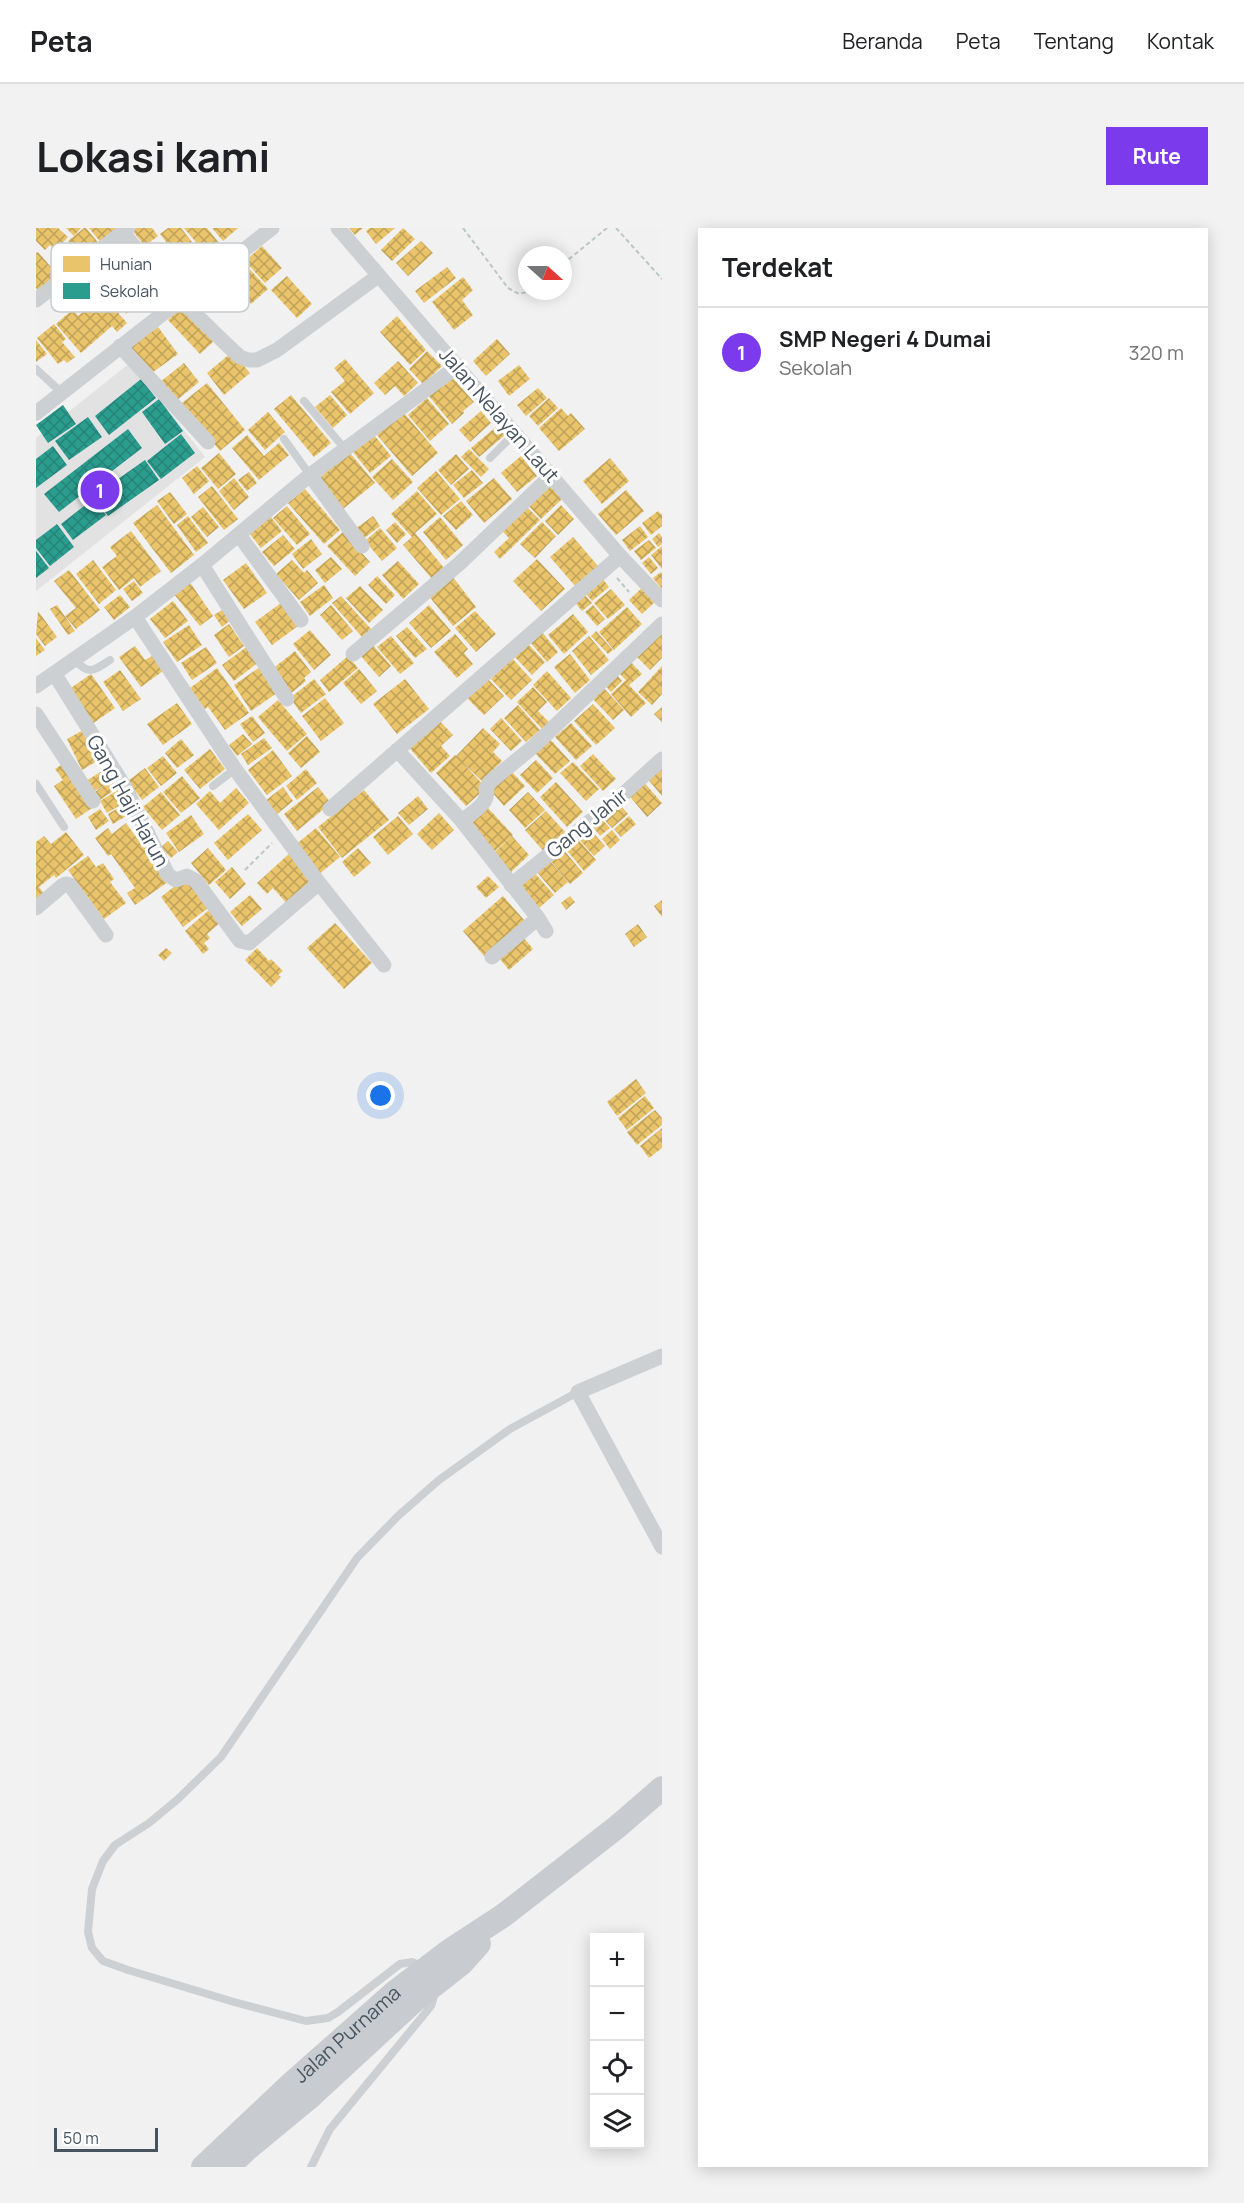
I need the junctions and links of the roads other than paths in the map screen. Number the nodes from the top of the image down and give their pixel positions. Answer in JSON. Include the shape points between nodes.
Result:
{"nodes":[{"id":1,"x":272,"y":228,"type":"edge"},
{"id":2,"x":338,"y":228,"type":"edge"},
{"id":3,"x":125,"y":230,"type":"edge"},
{"id":4,"x":108,"y":243,"type":"edge"},
{"id":5,"x":135,"y":243,"type":"edge"},
{"id":6,"x":249,"y":246,"type":"edge"},
{"id":7,"x":378,"y":276,"type":"junction"},
{"id":8,"x":51,"y":288,"type":"edge"},
{"id":9,"x":36,"y":300,"type":"edge"},
{"id":10,"x":163,"y":312,"type":"edge"},
{"id":11,"x":193,"y":312,"type":"edge"},
{"id":12,"x":120,"y":346,"type":"junction"},
{"id":13,"x":458,"y":366,"type":"junction"},
{"id":14,"x":36,"y":369,"type":"edge"},
{"id":15,"x":62,"y":393,"type":"junction"},
{"id":16,"x":304,"y":401,"type":"dead end"},
{"id":17,"x":36,"y":413,"type":"edge"},
{"id":18,"x":515,"y":434,"type":"junction"},
{"id":19,"x":284,"y":439,"type":"dead end"},
{"id":20,"x":208,"y":442,"type":"dead end"},
{"id":21,"x":346,"y":450,"type":"junction"},
{"id":22,"x":490,"y":458,"type":"dead end"},
{"id":23,"x":310,"y":475,"type":"junction"},
{"id":24,"x":551,"y":476,"type":"junction"},
{"id":25,"x":239,"y":535,"type":"junction"},
{"id":26,"x":362,"y":546,"type":"dead end"},
{"id":27,"x":620,"y":556,"type":"junction"},
{"id":28,"x":202,"y":565,"type":"junction"},
{"id":29,"x":662,"y":600,"type":"edge"},
{"id":30,"x":135,"y":616,"type":"junction"},
{"id":31,"x":301,"y":620,"type":"dead end"},
{"id":32,"x":662,"y":624,"type":"edge"},
{"id":33,"x":352,"y":654,"type":"dead end"},
{"id":34,"x":73,"y":659,"type":"junction"},
{"id":35,"x":110,"y":660,"type":"dead end"},
{"id":36,"x":54,"y":673,"type":"junction"},
{"id":37,"x":36,"y":686,"type":"edge"},
{"id":38,"x":287,"y":699,"type":"dead end"},
{"id":39,"x":36,"y":714,"type":"edge"},
{"id":40,"x":397,"y":750,"type":"junction"},
{"id":41,"x":662,"y":759,"type":"edge"},
{"id":42,"x":235,"y":769,"type":"junction"},
{"id":43,"x":36,"y":784,"type":"edge"},
{"id":44,"x":213,"y":786,"type":"dead end"},
{"id":45,"x":93,"y":801,"type":"dead end"},
{"id":46,"x":330,"y":809,"type":"dead end"},
{"id":47,"x":462,"y":821,"type":"junction"},
{"id":48,"x":64,"y":827,"type":"dead end"},
{"id":49,"x":319,"y":883,"type":"junction"},
{"id":50,"x":511,"y":885,"type":"junction"},
{"id":51,"x":36,"y":908,"type":"edge"},
{"id":52,"x":106,"y":935,"type":"dead end"},
{"id":53,"x":492,"y":957,"type":"dead end"},
{"id":54,"x":384,"y":964,"type":"dead end"},
{"id":55,"x":662,"y":1356,"type":"edge"},
{"id":56,"x":578,"y":1392,"type":"junction"},
{"id":57,"x":662,"y":1547,"type":"edge"},
{"id":58,"x":662,"y":1788,"type":"edge"},
{"id":59,"x":431,"y":1976,"type":"junction"},
{"id":60,"x":203,"y":2167,"type":"edge"},
{"id":61,"x":228,"y":2167,"type":"edge"},
{"id":62,"x":311,"y":2167,"type":"edge"}],
"edges":[{"from":1,"to":6,"type":"street"},
{"from":2,"to":7,"type":"street","name":"Jalan Nelayan Laut"},
{"from":3,"to":4,"type":"street"},
{"from":3,"to":5,"type":"street"},
{"from":7,"to":11,"type":"street","via":[[277,350],[257,360],[240,357]]},
{"from":7,"to":13,"type":"street","name":"Jalan Nelayan Laut"},
{"from":8,"to":9,"type":"street"},
{"from":10,"to":12,"type":"street"},
{"from":12,"to":15,"type":"street"},
{"from":12,"to":20,"type":"street"},
{"from":13,"to":18,"type":"street","name":"Jalan Nelayan Laut"},
{"from":13,"to":21,"type":"street"},
{"from":14,"to":15,"type":"lane"},
{"from":15,"to":17,"type":"street"},
{"from":16,"to":21,"type":"lane"},
{"from":18,"to":22,"type":"lane"},
{"from":18,"to":24,"type":"street","name":"Jalan Nelayan Laut"},
{"from":19,"to":23,"type":"lane"},
{"from":21,"to":23,"type":"street"},
{"from":23,"to":25,"type":"street"},
{"from":23,"to":26,"type":"street"},
{"from":24,"to":27,"type":"street","name":"Jalan Nelayan Laut"},
{"from":24,"to":33,"type":"street","via":[[460,563]]},
{"from":25,"to":28,"type":"street"},
{"from":25,"to":31,"type":"street"},
{"from":27,"to":29,"type":"street","name":"Jalan Nelayan Laut"},
{"from":27,"to":40,"type":"street"},
{"from":28,"to":30,"type":"street"},
{"from":28,"to":38,"type":"street"},
{"from":30,"to":34,"type":"street"},
{"from":30,"to":42,"type":"street"},
{"from":32,"to":47,"type":"street","via":[[534,746],[490,782],[486,800]]},
{"from":34,"to":35,"type":"lane","via":[[89,671]]},
{"from":34,"to":36,"type":"street"},
{"from":36,"to":37,"type":"street"},
{"from":36,"to":49,"type":"street","name":"Gang Haji Harun","via":[[126,789],[168,875],[176,880],[187,876],[196,881],[240,940],[249,943]]},
{"from":39,"to":45,"type":"street"},
{"from":40,"to":46,"type":"street"},
{"from":40,"to":47,"type":"street"},
{"from":41,"to":50,"type":"street","name":"Gang Jahir"},
{"from":42,"to":44,"type":"lane"},
{"from":42,"to":49,"type":"street"},
{"from":43,"to":48,"type":"lane"},
{"from":47,"to":50,"type":"street"},
{"from":49,"to":54,"type":"street"},
{"from":50,"to":53,"type":"street","via":[[542,924]]},
{"from":51,"to":52,"type":"street","via":[[62,886],[70,885]]},
{"from":55,"to":56,"type":"street"},
{"from":56,"to":57,"type":"street"},
{"from":56,"to":59,"type":"lane","via":[[510,1429],[439,1480],[398,1516],[357,1558],[221,1756],[164,1811],[115,1845],[103,1860],[92,1889],[88,1932],[92,1948],[103,1960],[306,2021],[328,2018],[338,2012],[400,1964],[412,1962]]},
{"from":58,"to":59,"type":"main road","name":"Jalan Purnama"},
{"from":59,"to":60,"type":"main road","name":"Jalan Purnama","via":[[395,1992]]},
{"from":59,"to":61,"type":"main road","name":"Jalan Purnama","via":[[319,2090]]},
{"from":59,"to":62,"type":"lane","via":[[435,1993],[430,2006],[330,2129]]}]}
